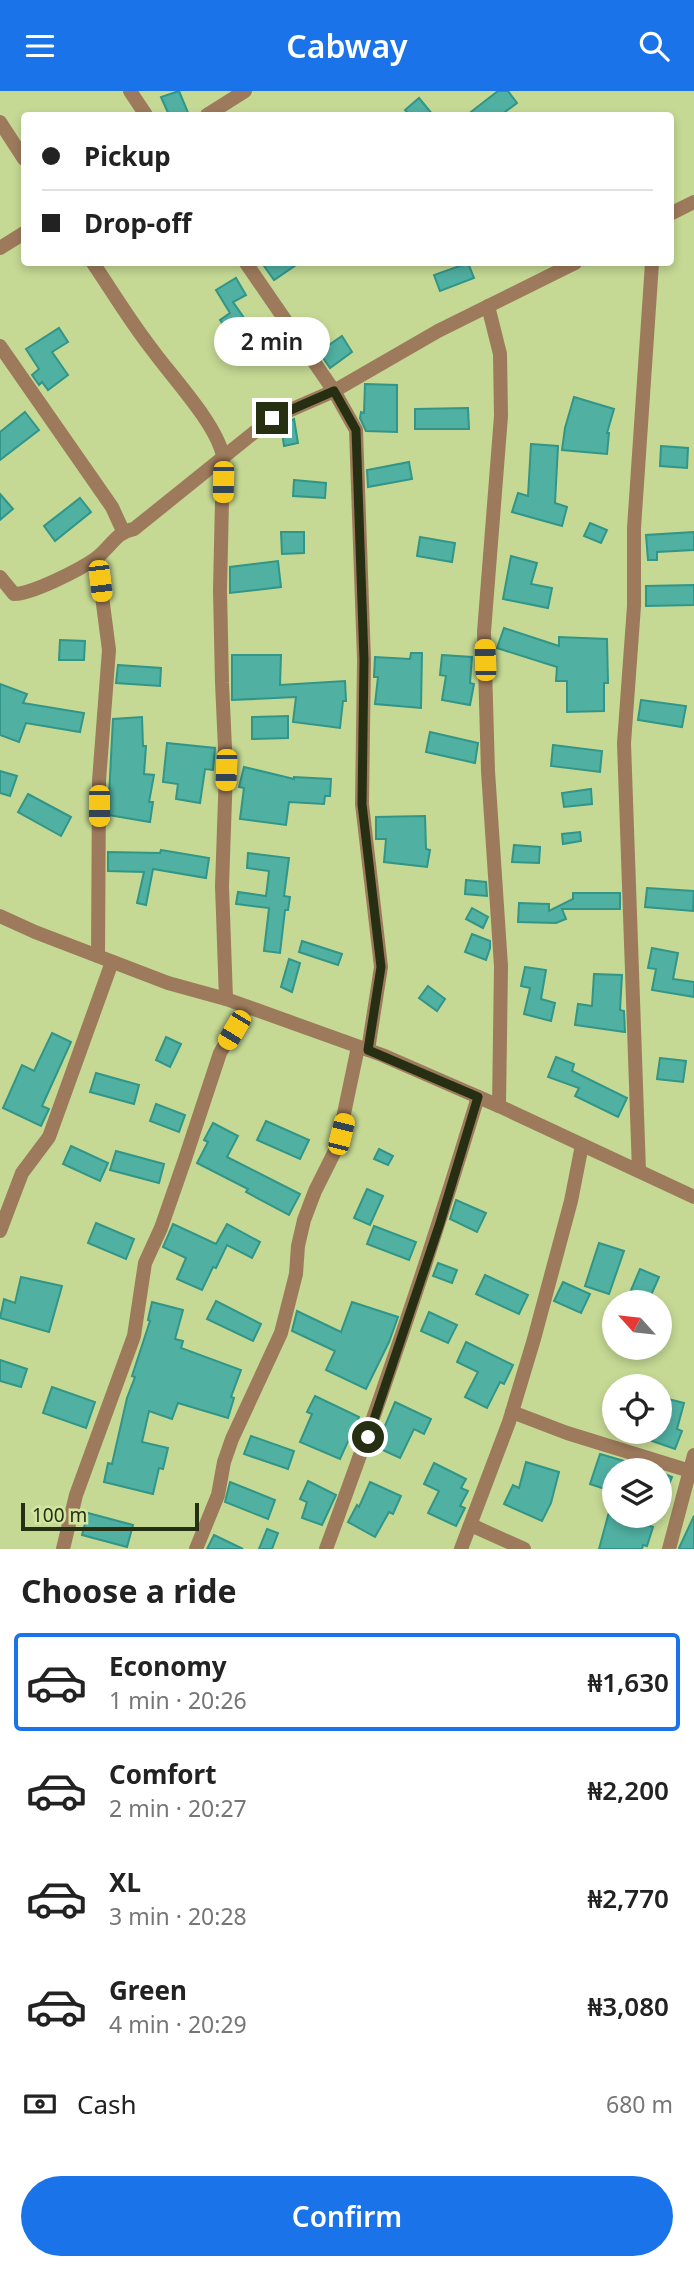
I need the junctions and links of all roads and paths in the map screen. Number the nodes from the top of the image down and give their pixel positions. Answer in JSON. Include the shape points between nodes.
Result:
{"nodes":[{"id":1,"x":130,"y":91,"type":"edge"},
{"id":2,"x":245,"y":91,"type":"edge"},
{"id":3,"x":144,"y":112,"type":"edge"},
{"id":4,"x":212,"y":112,"type":"edge"},
{"id":5,"x":0,"y":122,"type":"edge"},
{"id":6,"x":21,"y":154,"type":"edge"},
{"id":7,"x":694,"y":202,"type":"edge"},
{"id":8,"x":674,"y":212,"type":"edge"},
{"id":9,"x":21,"y":235,"type":"edge"},
{"id":10,"x":0,"y":248,"type":"edge"},
{"id":11,"x":95,"y":266,"type":"edge"},
{"id":12,"x":248,"y":266,"type":"edge"},
{"id":13,"x":569,"y":266,"type":"edge"},
{"id":14,"x":652,"y":266,"type":"edge"},
{"id":15,"x":488,"y":306,"type":"junction"},
{"id":16,"x":0,"y":346,"type":"edge"},
{"id":17,"x":334,"y":391,"type":"junction"},
{"id":18,"x":223,"y":456,"type":"junction"},
{"id":19,"x":123,"y":530,"type":"junction"},
{"id":20,"x":97,"y":558,"type":"junction"},
{"id":21,"x":0,"y":577,"type":"edge"},
{"id":22,"x":0,"y":916,"type":"edge"},
{"id":23,"x":98,"y":956,"type":"junction"},
{"id":24,"x":112,"y":962,"type":"junction"},
{"id":25,"x":226,"y":999,"type":"junction"},
{"id":26,"x":247,"y":1007,"type":"junction"},
{"id":27,"x":363,"y":1048,"type":"junction"},
{"id":28,"x":478,"y":1097,"type":"junction"},
{"id":29,"x":499,"y":1106,"type":"junction"},
{"id":30,"x":582,"y":1145,"type":"junction"},
{"id":31,"x":639,"y":1171,"type":"junction"},
{"id":32,"x":694,"y":1197,"type":"edge"},
{"id":33,"x":0,"y":1231,"type":"edge"},
{"id":34,"x":512,"y":1412,"type":"junction"},
{"id":35,"x":694,"y":1455,"type":"edge"},
{"id":36,"x":690,"y":1471,"type":"junction"},
{"id":37,"x":471,"y":1525,"type":"junction"},
{"id":38,"x":63,"y":1549,"type":"edge"},
{"id":39,"x":196,"y":1549,"type":"edge"},
{"id":40,"x":326,"y":1549,"type":"edge"},
{"id":41,"x":461,"y":1549,"type":"edge"},
{"id":42,"x":524,"y":1549,"type":"edge"},
{"id":43,"x":669,"y":1549,"type":"edge"}],
"edges":[{"from":1,"to":3,"type":"street"},
{"from":2,"to":4,"type":"street"},
{"from":5,"to":6,"type":"street"},
{"from":7,"to":8,"type":"street"},
{"from":9,"to":10,"type":"street"},
{"from":11,"to":18,"type":"street","via":[[208,424]]},
{"from":12,"to":17,"type":"street"},
{"from":13,"to":15,"type":"street"},
{"from":14,"to":31,"type":"street","via":[[624,743]]},
{"from":15,"to":17,"type":"street"},
{"from":15,"to":29,"type":"street","via":[[500,354],[501,416],[484,632],[501,966]]},
{"from":16,"to":19,"type":"street","via":[[112,507]]},
{"from":17,"to":18,"type":"street","via":[[272,418]]},
{"from":17,"to":27,"type":"street","via":[[356,430],[364,660],[362,804],[381,967]]},
{"from":18,"to":19,"type":"street","via":[[134,529]]},
{"from":18,"to":25,"type":"street","via":[[220,590]]},
{"from":19,"to":20,"type":"street"},
{"from":20,"to":21,"type":"street","via":[[21,594],[14,594]]},
{"from":20,"to":23,"type":"street","via":[[109,650],[99,781]]},
{"from":22,"to":23,"type":"street"},
{"from":23,"to":24,"type":"street"},
{"from":24,"to":25,"type":"street"},
{"from":24,"to":33,"type":"street","via":[[49,1137],[22,1173]]},
{"from":25,"to":26,"type":"street"},
{"from":26,"to":27,"type":"street"},
{"from":26,"to":38,"type":"street","via":[[220,1053],[145,1263],[134,1336],[76,1495]]},
{"from":27,"to":28,"type":"street"},
{"from":27,"to":39,"type":"street","via":[[337,1147],[304,1220],[281,1333],[232,1439],[218,1495]]},
{"from":28,"to":29,"type":"street"},
{"from":28,"to":40,"type":"street","via":[[419,1286]]},
{"from":29,"to":30,"type":"street"},
{"from":30,"to":31,"type":"street"},
{"from":30,"to":34,"type":"street","via":[[571,1201]]},
{"from":31,"to":32,"type":"street"},
{"from":34,"to":36,"type":"street"},
{"from":34,"to":37,"type":"street"},
{"from":35,"to":36,"type":"street"},
{"from":36,"to":43,"type":"street"},
{"from":37,"to":41,"type":"street"},
{"from":37,"to":42,"type":"street"}]}
